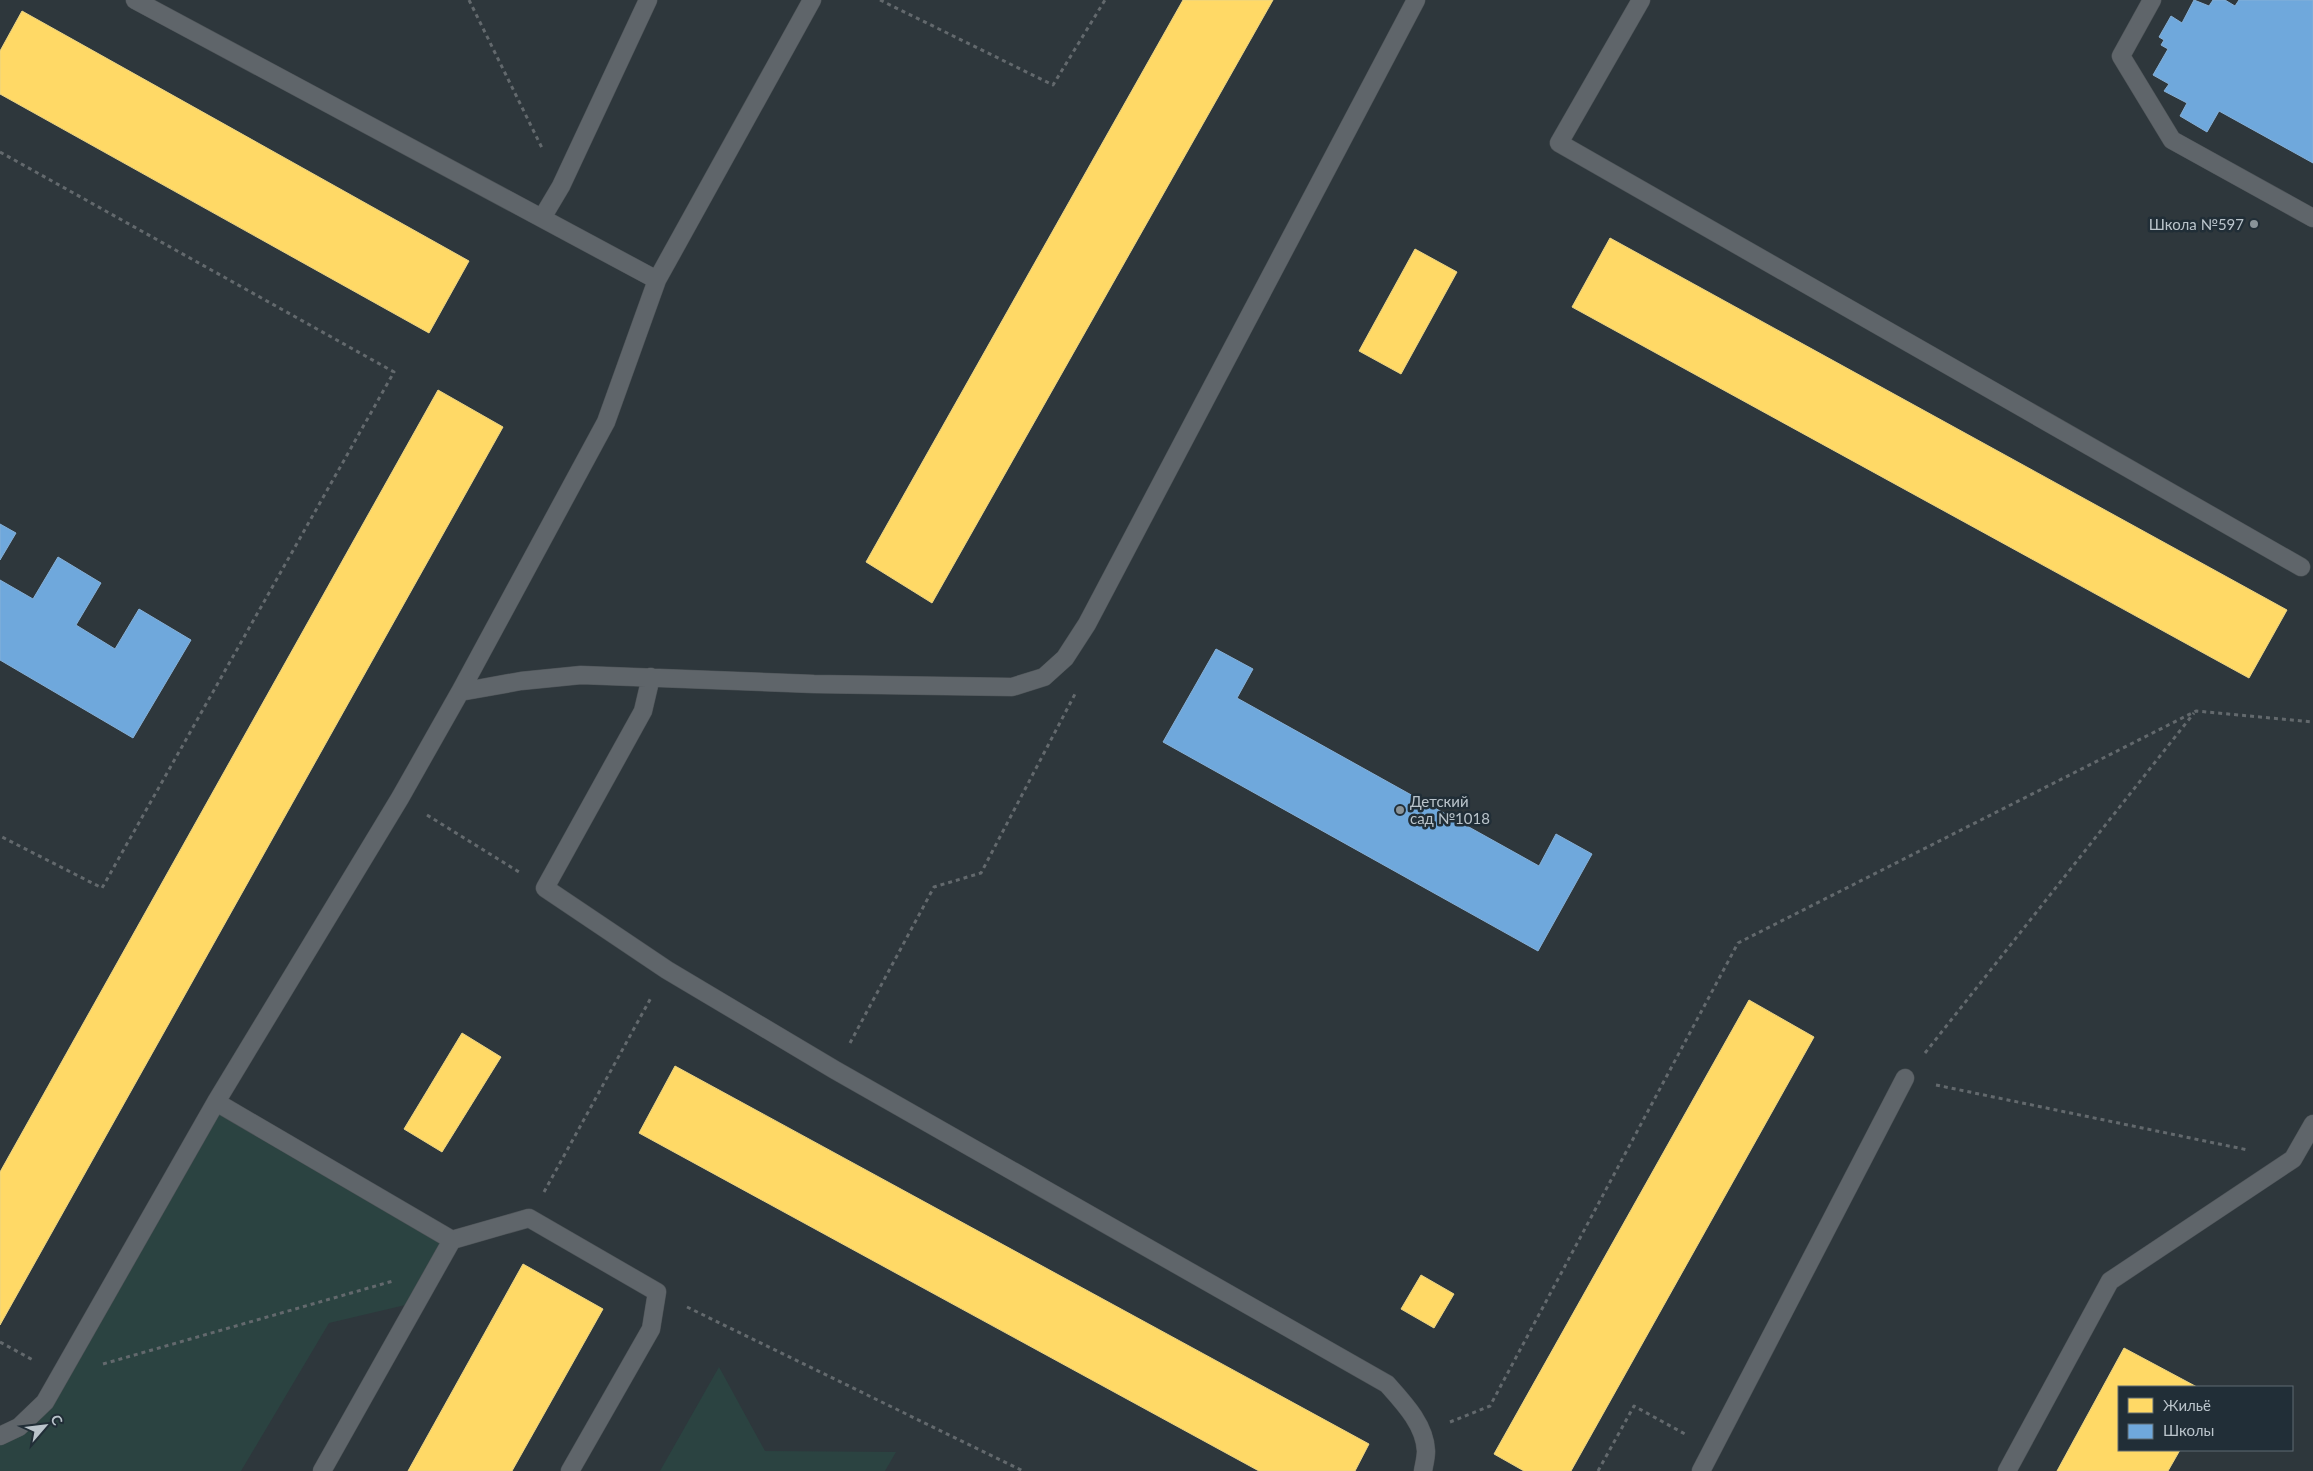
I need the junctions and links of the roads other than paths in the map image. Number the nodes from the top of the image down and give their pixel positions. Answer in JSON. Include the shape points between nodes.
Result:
{"nodes":[{"id":1,"x":135,"y":0,"type":"edge"},
{"id":2,"x":648,"y":0,"type":"edge"},
{"id":3,"x":812,"y":0,"type":"edge"},
{"id":4,"x":1416,"y":0,"type":"edge"},
{"id":5,"x":1641,"y":0,"type":"edge"},
{"id":6,"x":2152,"y":0,"type":"edge"},
{"id":7,"x":542,"y":218,"type":"junction"},
{"id":8,"x":2313,"y":218,"type":"edge"},
{"id":9,"x":657,"y":280,"type":"junction"},
{"id":10,"x":2301,"y":567,"type":"dead end"},
{"id":11,"x":651,"y":677,"type":"junction"},
{"id":12,"x":460,"y":692,"type":"junction"},
{"id":13,"x":1905,"y":1078,"type":"road end"},
{"id":14,"x":216,"y":1102,"type":"junction"},
{"id":15,"x":2313,"y":1124,"type":"edge"},
{"id":16,"x":452,"y":1240,"type":"junction"},
{"id":17,"x":0,"y":1436,"type":"edge"},
{"id":18,"x":322,"y":1471,"type":"edge"},
{"id":19,"x":570,"y":1471,"type":"edge"},
{"id":20,"x":1423,"y":1471,"type":"edge"},
{"id":21,"x":1701,"y":1471,"type":"edge"},
{"id":22,"x":2007,"y":1471,"type":"edge"}],
"edges":[{"from":1,"to":7,"type":"lane"},
{"from":2,"to":7,"type":"lane","via":[[561,186]]},
{"from":3,"to":9,"type":"lane"},
{"from":4,"to":11,"type":"lane","via":[[1087,624],[1065,658],[1044,678],[1012,687],[980,688]]},
{"from":5,"to":10,"type":"lane","via":[[1559,143]]},
{"from":6,"to":8,"type":"lane","via":[[2121,56],[2172,140]]},
{"from":7,"to":9,"type":"lane"},
{"from":9,"to":12,"type":"lane","via":[[606,422]]},
{"from":11,"to":12,"type":"lane","via":[[581,675]]},
{"from":11,"to":20,"type":"lane","via":[[643,711],[545,888],[667,970],[836,1070],[1387,1384],[1409,1408],[1422,1433],[1426,1451]]},
{"from":12,"to":14,"type":"lane","via":[[400,798]]},
{"from":13,"to":21,"type":"lane"},
{"from":14,"to":16,"type":"lane"},
{"from":14,"to":17,"type":"lane","via":[[45,1402],[19,1427]]},
{"from":15,"to":22,"type":"lane","via":[[2294,1159],[2110,1281]]},
{"from":16,"to":18,"type":"lane"},
{"from":16,"to":19,"type":"lane","via":[[529,1218],[657,1292],[651,1329]]}]}
